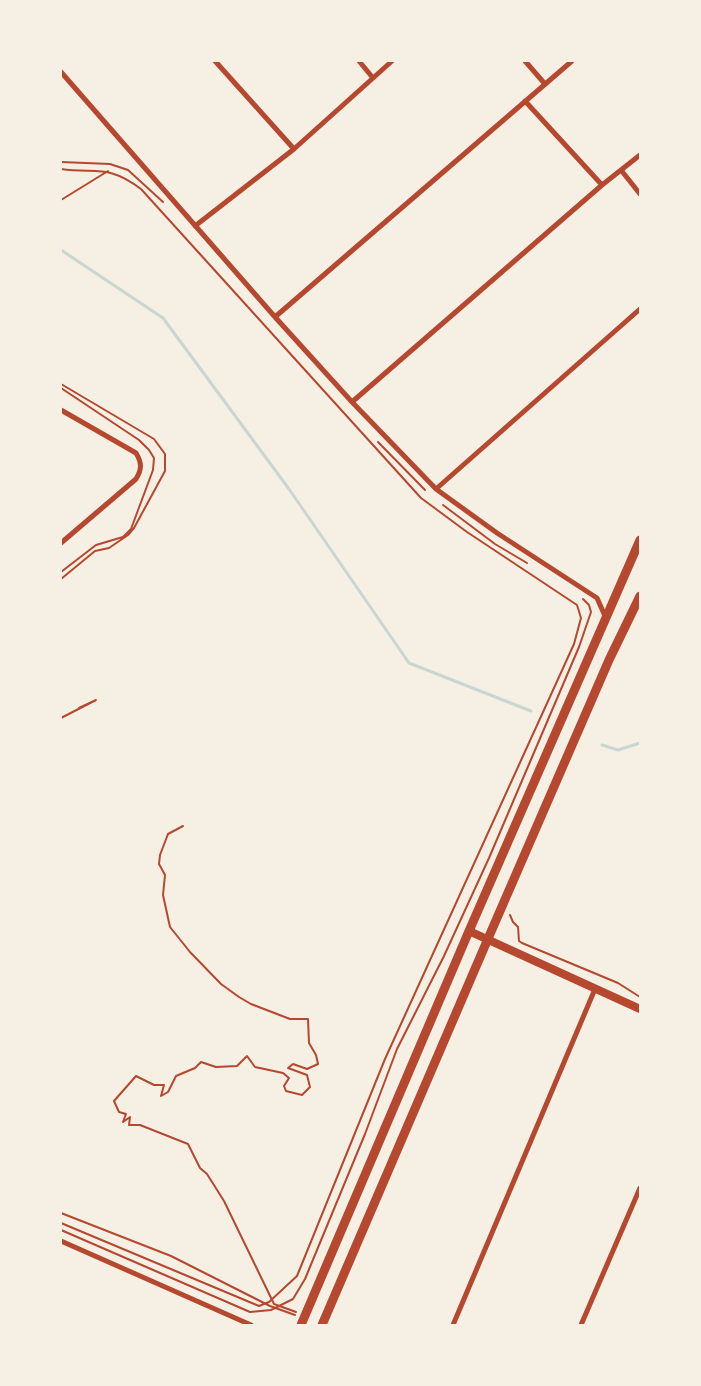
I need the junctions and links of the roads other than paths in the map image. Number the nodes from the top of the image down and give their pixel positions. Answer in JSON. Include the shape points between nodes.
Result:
{"nodes":[{"id":1,"x":215,"y":61,"type":"edge"},
{"id":2,"x":359,"y":61,"type":"edge"},
{"id":3,"x":392,"y":61,"type":"edge"},
{"id":4,"x":525,"y":61,"type":"edge"},
{"id":5,"x":572,"y":61,"type":"edge"},
{"id":6,"x":61,"y":72,"type":"edge"},
{"id":7,"x":373,"y":78,"type":"junction"},
{"id":8,"x":545,"y":84,"type":"junction"},
{"id":9,"x":525,"y":101,"type":"junction"},
{"id":10,"x":294,"y":149,"type":"junction"},
{"id":11,"x":640,"y":155,"type":"edge"},
{"id":12,"x":621,"y":170,"type":"junction"},
{"id":13,"x":602,"y":185,"type":"junction"},
{"id":14,"x":640,"y":194,"type":"edge"},
{"id":15,"x":195,"y":226,"type":"junction"},
{"id":16,"x":640,"y":309,"type":"edge"},
{"id":17,"x":275,"y":317,"type":"junction"},
{"id":18,"x":352,"y":402,"type":"junction"},
{"id":19,"x":61,"y":410,"type":"edge"},
{"id":20,"x":436,"y":489,"type":"junction"},
{"id":21,"x":640,"y":540,"type":"edge"},
{"id":22,"x":61,"y":543,"type":"edge"},
{"id":23,"x":640,"y":596,"type":"edge"},
{"id":24,"x":605,"y":616,"type":"junction"},
{"id":25,"x":469,"y":932,"type":"junction"},
{"id":26,"x":487,"y":941,"type":"junction"},
{"id":27,"x":595,"y":989,"type":"junction"},
{"id":28,"x":640,"y":1009,"type":"edge"},
{"id":29,"x":640,"y":1188,"type":"edge"},
{"id":30,"x":61,"y":1241,"type":"edge"},
{"id":31,"x":300,"y":1322,"type":"edge"},
{"id":32,"x":252,"y":1325,"type":"edge"},
{"id":33,"x":322,"y":1325,"type":"edge"},
{"id":34,"x":453,"y":1325,"type":"edge"},
{"id":35,"x":581,"y":1325,"type":"edge"}],
"edges":[{"from":1,"to":10,"type":"street"},
{"from":2,"to":7,"type":"street"},
{"from":3,"to":7,"type":"street"},
{"from":4,"to":8,"type":"street"},
{"from":5,"to":8,"type":"street"},
{"from":6,"to":15,"type":"street"},
{"from":7,"to":10,"type":"street"},
{"from":8,"to":9,"type":"street"},
{"from":9,"to":13,"type":"street"},
{"from":9,"to":17,"type":"street"},
{"from":10,"to":15,"type":"street"},
{"from":11,"to":12,"type":"street"},
{"from":12,"to":13,"type":"street"},
{"from":12,"to":14,"type":"street"},
{"from":13,"to":18,"type":"street"},
{"from":15,"to":17,"type":"street"},
{"from":16,"to":20,"type":"street"},
{"from":17,"to":18,"type":"street"},
{"from":18,"to":20,"type":"street"},
{"from":19,"to":22,"type":"street","via":[[136,453],[141,471],[136,479]]},
{"from":20,"to":24,"type":"street","via":[[597,598]]},
{"from":21,"to":24,"type":"main road"},
{"from":23,"to":26,"type":"main road"},
{"from":24,"to":25,"type":"main road"},
{"from":25,"to":26,"type":"street"},
{"from":25,"to":31,"type":"main road"},
{"from":26,"to":27,"type":"street"},
{"from":26,"to":33,"type":"main road"},
{"from":27,"to":28,"type":"street"},
{"from":27,"to":34,"type":"street"},
{"from":29,"to":35,"type":"street"},
{"from":30,"to":32,"type":"street"}]}
